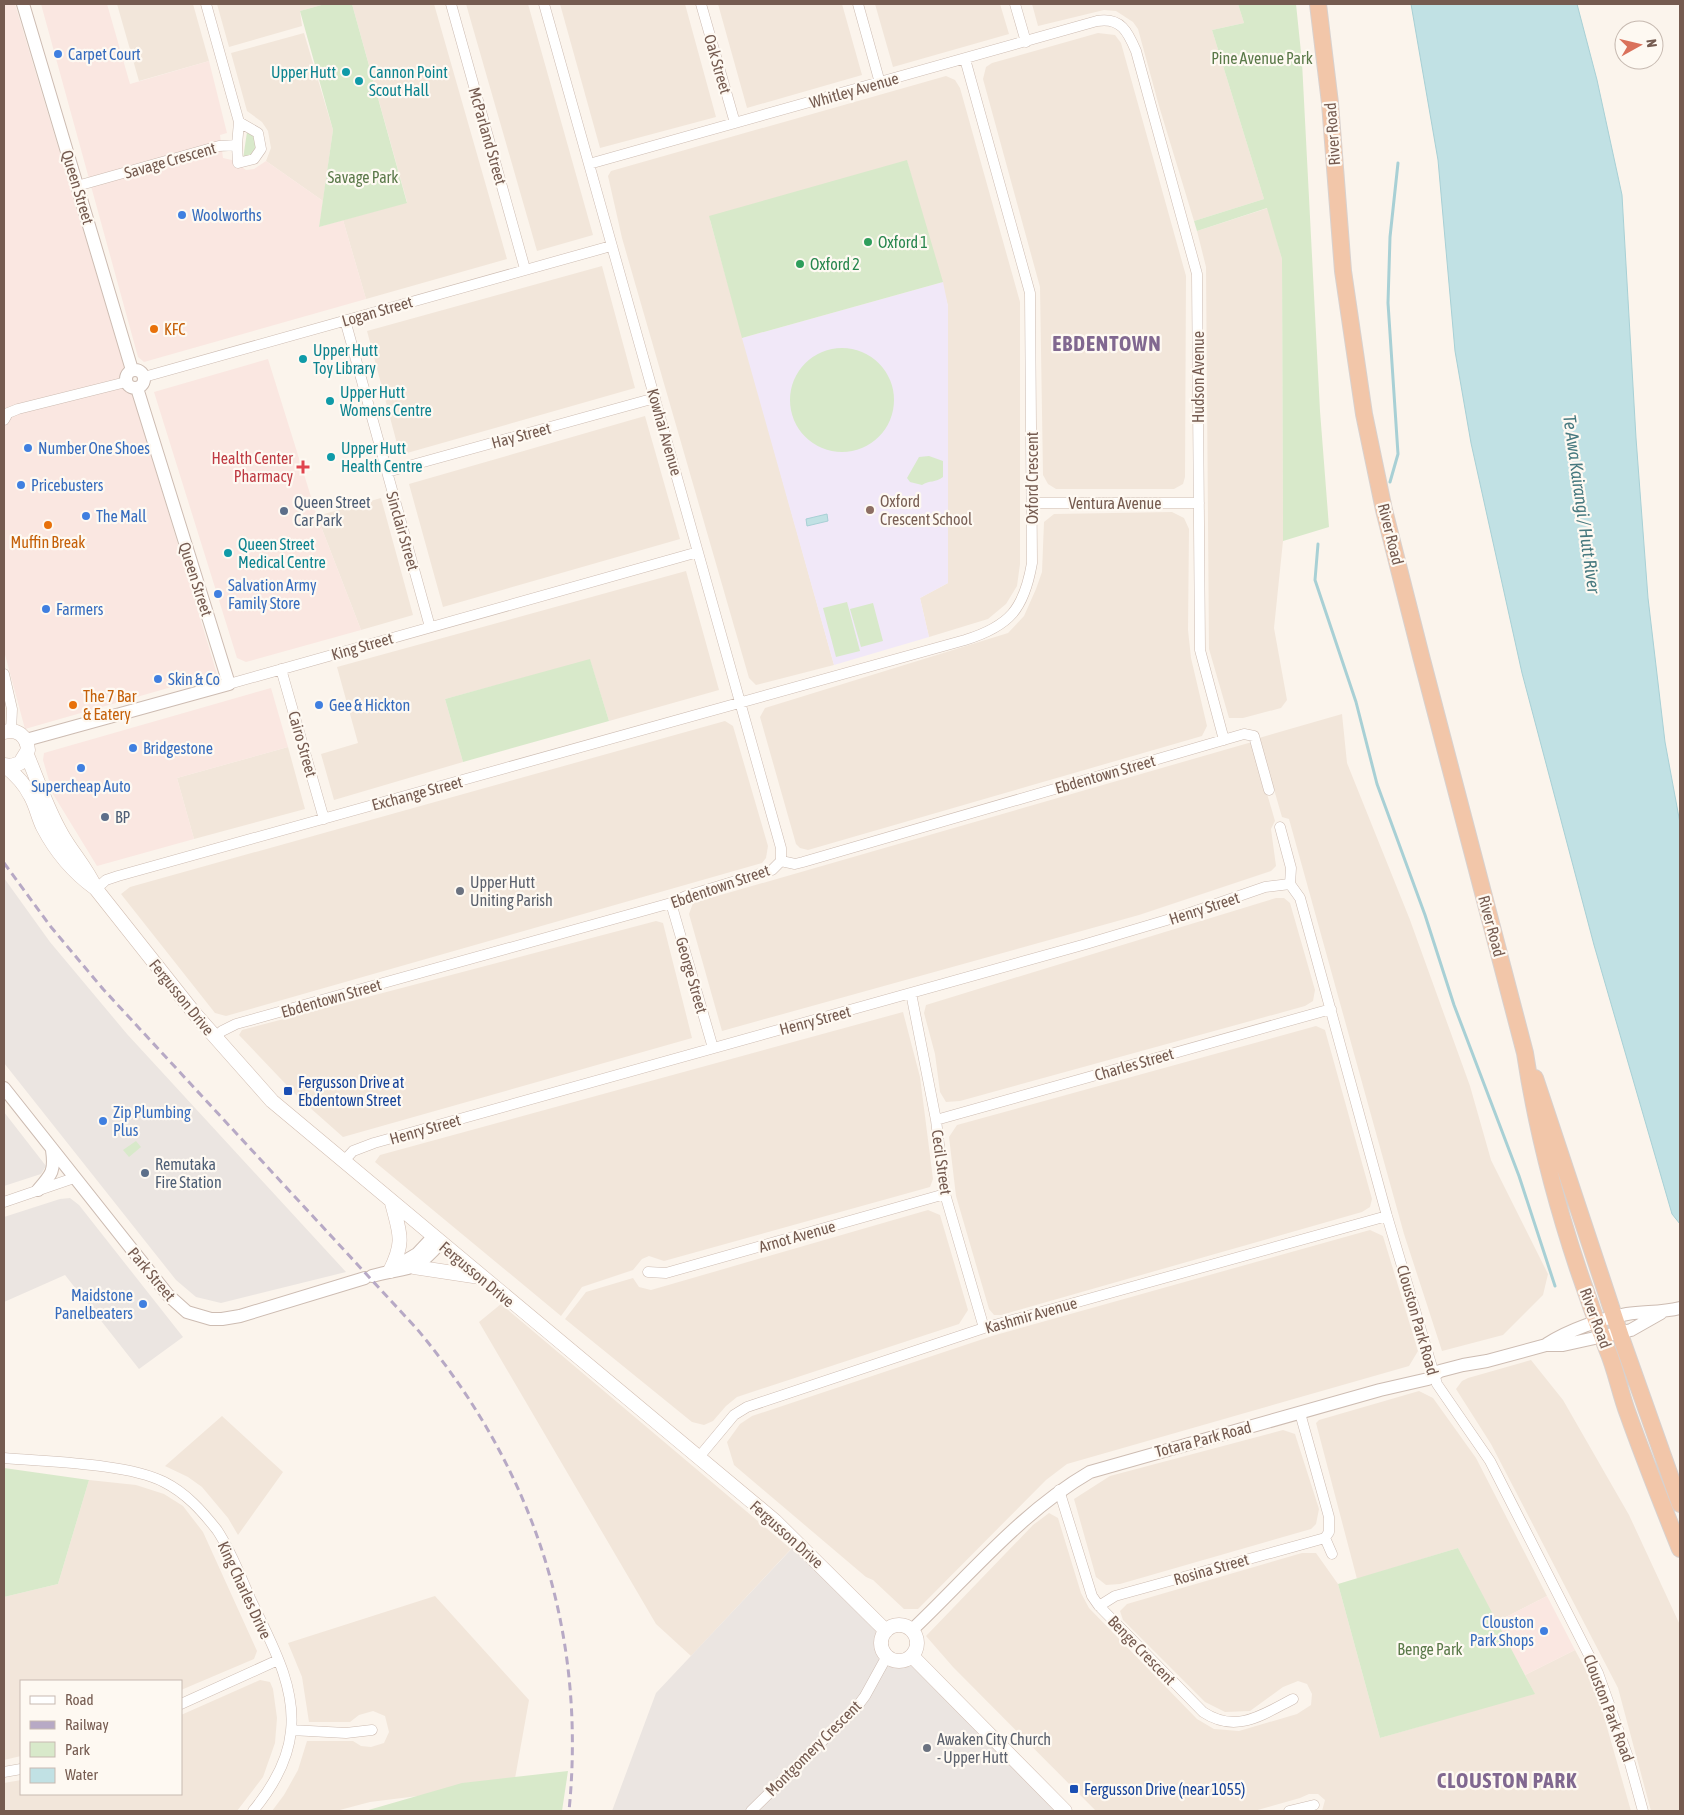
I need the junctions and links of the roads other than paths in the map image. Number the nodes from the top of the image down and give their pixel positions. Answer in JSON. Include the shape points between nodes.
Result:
{"nodes":[{"id":1,"x":23,"y":4,"type":"edge"},
{"id":2,"x":206,"y":4,"type":"edge"},
{"id":3,"x":451,"y":4,"type":"edge"},
{"id":4,"x":544,"y":4,"type":"edge"},
{"id":5,"x":701,"y":4,"type":"edge"},
{"id":6,"x":858,"y":4,"type":"edge"},
{"id":7,"x":1015,"y":4,"type":"edge"},
{"id":8,"x":1318,"y":4,"type":"edge"},
{"id":9,"x":1120,"y":24,"type":"joint"},
{"id":10,"x":1026,"y":42,"type":"junction"},
{"id":11,"x":965,"y":59,"type":"junction"},
{"id":12,"x":880,"y":83,"type":"junction"},
{"id":13,"x":239,"y":122,"type":"junction"},
{"id":14,"x":735,"y":123,"type":"junction"},
{"id":15,"x":237,"y":145,"type":"junction"},
{"id":16,"x":589,"y":164,"type":"junction"},
{"id":17,"x":77,"y":186,"type":"junction"},
{"id":18,"x":611,"y":246,"type":"junction"},
{"id":19,"x":525,"y":269,"type":"junction"},
{"id":20,"x":345,"y":320,"type":"junction"},
{"id":21,"x":129,"y":376,"type":"junction"},
{"id":22,"x":144,"y":376,"type":"junction"},
{"id":23,"x":137,"y":388,"type":"junction"},
{"id":24,"x":655,"y":398,"type":"junction"},
{"id":25,"x":4,"y":420,"type":"edge"},
{"id":26,"x":387,"y":472,"type":"junction"},
{"id":27,"x":1032,"y":503,"type":"junction"},
{"id":28,"x":1199,"y":503,"type":"junction"},
{"id":29,"x":698,"y":552,"type":"junction"},
{"id":30,"x":430,"y":627,"type":"junction"},
{"id":31,"x":281,"y":669,"type":"junction"},
{"id":32,"x":4,"y":674,"type":"edge"},
{"id":33,"x":229,"y":684,"type":"junction"},
{"id":34,"x":740,"y":702,"type":"junction"},
{"id":35,"x":7,"y":731,"type":"edge"},
{"id":36,"x":26,"y":740,"type":"junction"},
{"id":37,"x":1224,"y":740,"type":"junction"},
{"id":38,"x":27,"y":755,"type":"junction"},
{"id":39,"x":5,"y":765,"type":"edge"},
{"id":40,"x":1269,"y":790,"type":"dead end"},
{"id":41,"x":324,"y":818,"type":"junction"},
{"id":42,"x":1280,"y":827,"type":"dead end"},
{"id":43,"x":781,"y":860,"type":"junction"},
{"id":44,"x":1290,"y":884,"type":"junction"},
{"id":45,"x":96,"y":889,"type":"junction"},
{"id":46,"x":671,"y":903,"type":"junction"},
{"id":47,"x":911,"y":994,"type":"junction"},
{"id":48,"x":1331,"y":1009,"type":"junction"},
{"id":49,"x":215,"y":1037,"type":"junction"},
{"id":50,"x":713,"y":1048,"type":"junction"},
{"id":51,"x":1525,"y":1053,"type":"junction"},
{"id":52,"x":4,"y":1088,"type":"edge"},
{"id":53,"x":936,"y":1120,"type":"junction"},
{"id":54,"x":52,"y":1150,"type":"junction"},
{"id":55,"x":343,"y":1162,"type":"junction"},
{"id":56,"x":74,"y":1178,"type":"junction"},
{"id":57,"x":38,"y":1190,"type":"junction"},
{"id":58,"x":945,"y":1194,"type":"junction"},
{"id":59,"x":4,"y":1202,"type":"edge"},
{"id":60,"x":392,"y":1203,"type":"junction"},
{"id":61,"x":1387,"y":1216,"type":"junction"},
{"id":62,"x":436,"y":1240,"type":"junction"},
{"id":63,"x":414,"y":1267,"type":"junction"},
{"id":64,"x":393,"y":1270,"type":"junction"},
{"id":65,"x":648,"y":1272,"type":"dead end"},
{"id":66,"x":481,"y":1277,"type":"junction"},
{"id":67,"x":1680,"y":1308,"type":"edge"},
{"id":68,"x":1617,"y":1325,"type":"junction"},
{"id":69,"x":984,"y":1328,"type":"junction"},
{"id":70,"x":1599,"y":1330,"type":"junction"},
{"id":71,"x":1434,"y":1375,"type":"junction"},
{"id":72,"x":1300,"y":1413,"type":"junction"},
{"id":73,"x":4,"y":1458,"type":"edge"},
{"id":74,"x":699,"y":1458,"type":"junction"},
{"id":75,"x":1059,"y":1490,"type":"junction"},
{"id":76,"x":1680,"y":1504,"type":"edge"},
{"id":77,"x":1325,"y":1538,"type":"junction"},
{"id":78,"x":1680,"y":1549,"type":"edge"},
{"id":79,"x":1332,"y":1554,"type":"dead end"},
{"id":80,"x":1099,"y":1606,"type":"junction"},
{"id":81,"x":912,"y":1630,"type":"junction"},
{"id":82,"x":886,"y":1631,"type":"junction"},
{"id":83,"x":887,"y":1656,"type":"junction"},
{"id":84,"x":912,"y":1656,"type":"junction"},
{"id":85,"x":278,"y":1660,"type":"junction"},
{"id":86,"x":1293,"y":1699,"type":"dead end"},
{"id":87,"x":182,"y":1704,"type":"edge"},
{"id":88,"x":291,"y":1730,"type":"junction"},
{"id":89,"x":372,"y":1730,"type":"dead end"},
{"id":90,"x":20,"y":1769,"type":"edge"},
{"id":91,"x":4,"y":1772,"type":"edge"},
{"id":92,"x":1314,"y":1805,"type":"dead end"},
{"id":93,"x":253,"y":1811,"type":"edge"},
{"id":94,"x":750,"y":1811,"type":"edge"},
{"id":95,"x":1064,"y":1811,"type":"edge"},
{"id":96,"x":1289,"y":1811,"type":"edge"},
{"id":97,"x":1643,"y":1811,"type":"edge"}],
"edges":[{"from":1,"to":17,"type":"street","name":"Queen Street"},
{"from":2,"to":13,"type":"street","name":"Savage Crescent"},
{"from":3,"to":19,"type":"street","name":"McParland Street"},
{"from":4,"to":16,"type":"street","name":"Kowhai Avenue"},
{"from":5,"to":14,"type":"street","name":"Oak Street"},
{"from":6,"to":12,"type":"street"},
{"from":7,"to":10,"type":"street"},
{"from":8,"to":51,"type":"highway","name":"River Road","via":[[1330,103],[1343,271],[1364,414],[1384,510]]},
{"from":9,"to":10,"type":"street","name":"Whitley Avenue","via":[[1110,20],[1096,21]]},
{"from":9,"to":28,"type":"street","name":"Hudson Avenue","via":[[1128,32],[1136,51],[1197,274]]},
{"from":10,"to":11,"type":"street","name":"Whitley Avenue"},
{"from":11,"to":12,"type":"street","name":"Whitley Avenue"},
{"from":11,"to":27,"type":"street","name":"Oxford Crescent","via":[[1030,292]]},
{"from":12,"to":14,"type":"street","name":"Whitley Avenue"},
{"from":13,"to":15,"type":"street","name":"Savage Crescent"},
{"from":13,"to":15,"type":"street","via":[[258,133],[261,149],[254,159],[238,163]]},
{"from":14,"to":16,"type":"street","name":"Whitley Avenue"},
{"from":15,"to":17,"type":"street","name":"Savage Crescent","via":[[218,146]]},
{"from":16,"to":18,"type":"street","name":"Kowhai Avenue"},
{"from":17,"to":21,"type":"street","name":"Queen Street"},
{"from":18,"to":19,"type":"street","name":"Logan Street"},
{"from":18,"to":24,"type":"street","name":"Kowhai Avenue"},
{"from":19,"to":20,"type":"street","name":"Logan Street"},
{"from":20,"to":22,"type":"street","name":"Logan Street"},
{"from":20,"to":26,"type":"street","name":"Sinclair Street"},
{"from":21,"to":22,"type":"street","via":[[140,372]]},
{"from":21,"to":23,"type":"street","via":[[132,388]]},
{"from":21,"to":25,"type":"street","via":[[18,409],[8,413]]},
{"from":22,"to":23,"type":"street","via":[[142,385]]},
{"from":23,"to":33,"type":"street","name":"Queen Street"},
{"from":24,"to":26,"type":"street","name":"Hay Street"},
{"from":24,"to":29,"type":"street","name":"Kowhai Avenue"},
{"from":26,"to":30,"type":"street","name":"Sinclair Street"},
{"from":27,"to":28,"type":"street","name":"Ventura Avenue"},
{"from":27,"to":34,"type":"street","name":"Oxford Crescent","via":[[1032,562],[1028,582],[1015,611],[995,630]]},
{"from":28,"to":37,"type":"street","name":"Hudson Avenue","via":[[1200,650]]},
{"from":29,"to":30,"type":"street","name":"King Street"},
{"from":29,"to":34,"type":"street","name":"Kowhai Avenue"},
{"from":30,"to":31,"type":"street","name":"King Street"},
{"from":31,"to":33,"type":"street","name":"King Street"},
{"from":31,"to":41,"type":"street","name":"Cairo Street"},
{"from":32,"to":35,"type":"street","via":[[12,709]]},
{"from":33,"to":36,"type":"street","name":"King Street"},
{"from":34,"to":41,"type":"street","name":"Exchange Street"},
{"from":34,"to":43,"type":"street","name":"Kowhai Avenue","via":[[781,848]]},
{"from":35,"to":36,"type":"main road","via":[[20,733]]},
{"from":36,"to":38,"type":"main road","name":"Fergusson Drive"},
{"from":37,"to":40,"type":"street","name":"Ebdentown Street","via":[[1244,734],[1254,736]]},
{"from":37,"to":43,"type":"street","name":"Ebdentown Street","via":[[803,862],[795,864]]},
{"from":38,"to":39,"type":"main road","via":[[16,765]]},
{"from":38,"to":45,"type":"main road","name":"Fergusson Drive","via":[[52,817],[89,872]]},
{"from":39,"to":45,"type":"main road","name":"Fergusson Drive","via":[[30,794],[44,828],[60,854],[80,877]]},
{"from":41,"to":45,"type":"street","name":"Exchange Street","via":[[118,876],[106,880]]},
{"from":42,"to":44,"type":"street","name":"Clouston Park Road","via":[[1291,868]]},
{"from":43,"to":46,"type":"street","name":"Ebdentown Street","via":[[772,870]]},
{"from":44,"to":47,"type":"street","name":"Henry Street","via":[[1265,887],[1159,922]]},
{"from":44,"to":48,"type":"street","name":"Clouston Park Road","via":[[1300,898]]},
{"from":45,"to":49,"type":"main road","name":"Fergusson Drive"},
{"from":46,"to":49,"type":"street","name":"Ebdentown Street","via":[[236,1024]]},
{"from":46,"to":50,"type":"street","name":"George Street"},
{"from":47,"to":50,"type":"street","name":"Henry Street"},
{"from":47,"to":53,"type":"street","name":"Cecil Street"},
{"from":48,"to":53,"type":"street","name":"Charles Street"},
{"from":48,"to":61,"type":"street","name":"Clouston Park Road"},
{"from":49,"to":55,"type":"main road","name":"Fergusson Drive","via":[[272,1101]]},
{"from":50,"to":55,"type":"street","name":"Henry Street","via":[[374,1144],[354,1151]]},
{"from":51,"to":68,"type":"highway","name":"River Road","via":[[1545,1103]]},
{"from":51,"to":70,"type":"highway","name":"River Road","via":[[1534,1111]]},
{"from":52,"to":54,"type":"street","name":"Park Street"},
{"from":53,"to":58,"type":"street","name":"Cecil Street"},
{"from":54,"to":56,"type":"street","name":"Park Street"},
{"from":54,"to":57,"type":"street","via":[[52,1172]]},
{"from":55,"to":60,"type":"main road","name":"Fergusson Drive"},
{"from":56,"to":57,"type":"street"},
{"from":56,"to":64,"type":"street","name":"Park Street","via":[[168,1295],[186,1312],[211,1319],[240,1316]]},
{"from":57,"to":59,"type":"street"},
{"from":58,"to":65,"type":"street","name":"Arnot Avenue","via":[[666,1273]]},
{"from":58,"to":69,"type":"street","name":"Cecil Street"},
{"from":60,"to":62,"type":"main road","name":"Fergusson Drive"},
{"from":60,"to":64,"type":"main road","via":[[401,1236]]},
{"from":61,"to":69,"type":"street","name":"Kashmir Avenue"},
{"from":61,"to":71,"type":"street","name":"Clouston Park Road"},
{"from":62,"to":63,"type":"street","via":[[430,1255]]},
{"from":62,"to":64,"type":"street","name":"Park Street"},
{"from":62,"to":66,"type":"main road","name":"Fergusson Drive"},
{"from":63,"to":64,"type":"street","name":"Park Street","via":[[404,1271]]},
{"from":63,"to":66,"type":"main road"},
{"from":66,"to":74,"type":"main road","name":"Fergusson Drive"},
{"from":67,"to":68,"type":"street","name":"Totara Park Road","via":[[1661,1313],[1631,1330]]},
{"from":68,"to":70,"type":"street","name":"Totara Park Road"},
{"from":68,"to":76,"type":"highway","name":"River Road"},
{"from":69,"to":74,"type":"street","name":"Kashmir Avenue","via":[[747,1406],[734,1415]]},
{"from":70,"to":71,"type":"street","name":"Totara Park Road","via":[[1561,1335],[1546,1345]]},
{"from":70,"to":78,"type":"highway","name":"River Road"},
{"from":71,"to":72,"type":"street","name":"Totara Park Road"},
{"from":71,"to":97,"type":"street","name":"Clouston Park Road","via":[[1490,1460],[1598,1673],[1629,1760]]},
{"from":72,"to":75,"type":"street","name":"Totara Park Road","via":[[1090,1472]]},
{"from":72,"to":77,"type":"street","via":[[1329,1517],[1329,1532]]},
{"from":73,"to":85,"type":"street","name":"King Charles Drive","via":[[134,1472],[184,1493],[230,1551]]},
{"from":74,"to":82,"type":"main road","name":"Fergusson Drive","via":[[775,1520]]},
{"from":75,"to":80,"type":"street","name":"Benge Crescent","via":[[1088,1586]]},
{"from":75,"to":81,"type":"street","name":"Totara Park Road","via":[[1035,1509]]},
{"from":77,"to":79,"type":"street"},
{"from":77,"to":80,"type":"street","name":"Rosina Street","via":[[1115,1596]]},
{"from":80,"to":86,"type":"street","name":"Benge Crescent","via":[[1193,1703],[1214,1720],[1245,1721]]},
{"from":81,"to":82,"type":"main road","via":[[899,1625]]},
{"from":81,"to":84,"type":"main road","via":[[917,1640]]},
{"from":82,"to":83,"type":"main road","via":[[882,1648]]},
{"from":83,"to":84,"type":"main road","via":[[900,1661]]},
{"from":83,"to":94,"type":"street","name":"Montgomery Crescent","via":[[856,1708]]},
{"from":84,"to":95,"type":"main road"},
{"from":85,"to":87,"type":"street"},
{"from":85,"to":88,"type":"street","name":"King Charles Drive","via":[[288,1691]]},
{"from":88,"to":89,"type":"street","via":[[346,1733]]},
{"from":88,"to":93,"type":"street","name":"King Charles Drive","via":[[282,1766],[269,1792]]},
{"from":90,"to":91,"type":"street"},
{"from":92,"to":96,"type":"street"}]}
